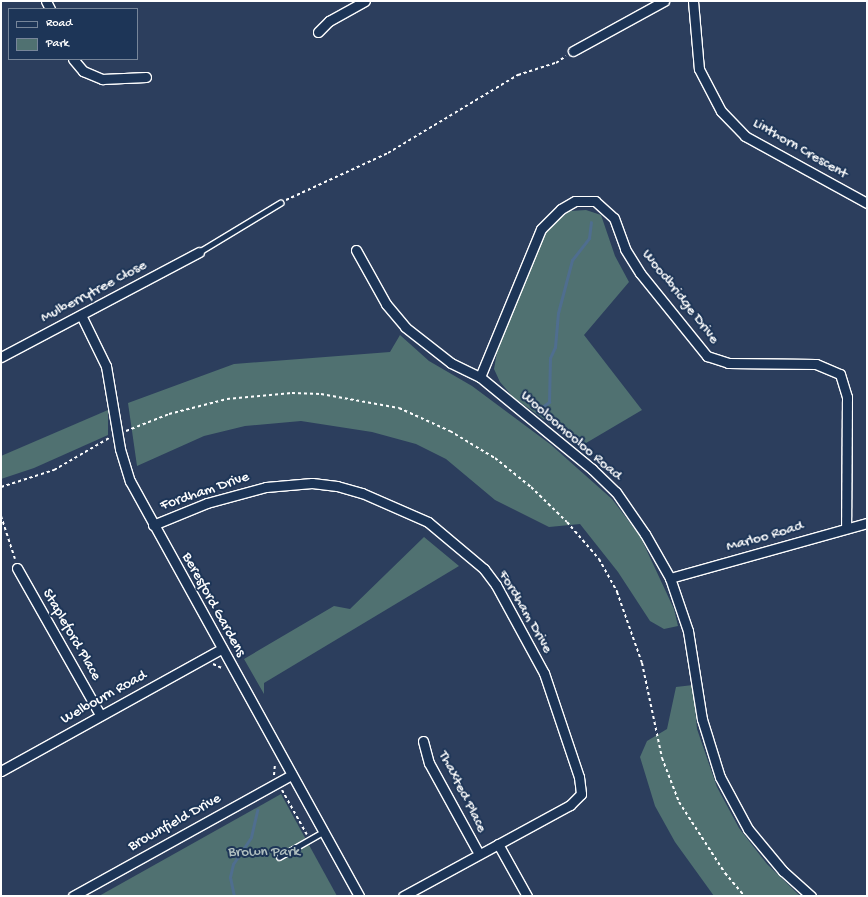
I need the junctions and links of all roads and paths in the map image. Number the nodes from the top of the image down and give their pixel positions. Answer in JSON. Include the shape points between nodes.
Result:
{"nodes":[{"id":1,"x":366,"y":1,"type":"edge"},
{"id":2,"x":664,"y":1,"type":"edge"},
{"id":3,"x":693,"y":1,"type":"edge"},
{"id":4,"x":318,"y":32,"type":"dead end"},
{"id":5,"x":573,"y":51,"type":"joint"},
{"id":6,"x":74,"y":60,"type":"edge"},
{"id":7,"x":146,"y":77,"type":"dead end"},
{"id":8,"x":280,"y":203,"type":"joint"},
{"id":9,"x":867,"y":203,"type":"edge"},
{"id":10,"x":356,"y":250,"type":"dead end"},
{"id":11,"x":199,"y":252,"type":"joint"},
{"id":12,"x":81,"y":315,"type":"junction"},
{"id":13,"x":1,"y":357,"type":"edge"},
{"id":14,"x":480,"y":377,"type":"junction"},
{"id":15,"x":119,"y":434,"type":"junction"},
{"id":16,"x":1,"y":487,"type":"edge"},
{"id":17,"x":1,"y":516,"type":"edge"},
{"id":18,"x":867,"y":523,"type":"edge"},
{"id":19,"x":153,"y":525,"type":"junction"},
{"id":20,"x":846,"y":528,"type":"junction"},
{"id":21,"x":17,"y":568,"type":"joint"},
{"id":22,"x":670,"y":578,"type":"junction"},
{"id":23,"x":221,"y":649,"type":"junction"},
{"id":24,"x":210,"y":665,"type":"dead end"},
{"id":25,"x":224,"y":671,"type":"dead end"},
{"id":26,"x":100,"y":716,"type":"junction"},
{"id":27,"x":423,"y":741,"type":"dead end"},
{"id":28,"x":273,"y":760,"type":"dead end"},
{"id":29,"x":1,"y":771,"type":"edge"},
{"id":30,"x":291,"y":775,"type":"junction"},
{"id":31,"x":278,"y":782,"type":"junction"},
{"id":32,"x":323,"y":832,"type":"junction"},
{"id":33,"x":310,"y":840,"type":"junction"},
{"id":34,"x":498,"y":844,"type":"junction"},
{"id":35,"x":479,"y":854,"type":"junction"},
{"id":36,"x":279,"y":857,"type":"dead end"},
{"id":37,"x":73,"y":896,"type":"edge"},
{"id":38,"x":358,"y":896,"type":"edge"},
{"id":39,"x":403,"y":896,"type":"edge"},
{"id":40,"x":527,"y":896,"type":"edge"},
{"id":41,"x":744,"y":896,"type":"edge"},
{"id":42,"x":811,"y":896,"type":"edge"}],
"edges":[{"from":1,"to":4,"type":"street","via":[[329,22]]},
{"from":2,"to":5,"type":"street"},
{"from":3,"to":9,"type":"street","name":"Linthorn Crescent","via":[[699,69],[721,111],[745,136]]},
{"from":5,"to":8,"type":"path","via":[[556,63],[518,76],[388,153]]},
{"from":6,"to":7,"type":"street","via":[[83,70],[102,79]]},
{"from":8,"to":11,"type":"lane"},
{"from":10,"to":14,"type":"street","name":"Wooloomooloo Road","via":[[386,304],[405,327],[451,363]]},
{"from":11,"to":12,"type":"street","name":"Mulberrytree Close"},
{"from":12,"to":13,"type":"street","name":"Mulberrytree Close"},
{"from":12,"to":15,"type":"street","name":"Beresford Gardens","via":[[106,366]]},
{"from":14,"to":20,"type":"street","name":"Woodbridge Drive","via":[[541,229],[561,209],[575,201],[595,201],[614,218],[625,249],[640,273],[707,356],[728,363],[816,364],[840,374],[847,397]]},
{"from":14,"to":22,"type":"street","name":"Wooloomooloo Road","via":[[616,492],[645,534]]},
{"from":15,"to":16,"type":"path","via":[[98,443],[54,470]]},
{"from":15,"to":19,"type":"street","name":"Beresford Gardens","via":[[124,466]]},
{"from":15,"to":41,"type":"path","via":[[169,414],[227,399],[292,393],[322,394],[399,408],[450,431],[495,458],[531,487],[567,522],[599,559],[617,592],[642,663],[662,758],[679,802],[717,861]]},
{"from":17,"to":21,"type":"path"},
{"from":18,"to":20,"type":"street","name":"Marloo Road"},
{"from":19,"to":23,"type":"street","name":"Beresford Gardens"},
{"from":19,"to":34,"type":"street","name":"Fordham Drive","via":[[208,503],[266,487],[312,483],[337,486],[362,493],[428,522],[484,569],[505,599],[544,673],[581,786],[581,794],[576,801]]},
{"from":20,"to":22,"type":"street","name":"Marloo Road"},
{"from":21,"to":26,"type":"street","name":"Stapleford Place"},
{"from":22,"to":42,"type":"street","name":"Wooloomooloo Road","via":[[688,631],[702,719],[720,777],[752,834],[783,871]]},
{"from":23,"to":26,"type":"street","name":"Welbourn Road"},
{"from":23,"to":30,"type":"street","name":"Beresford Gardens"},
{"from":24,"to":25,"type":"path","via":[[217,665]]},
{"from":26,"to":29,"type":"street","name":"Welbourn Road"},
{"from":27,"to":35,"type":"street","name":"Thaxted Place","via":[[429,763]]},
{"from":28,"to":31,"type":"path","via":[[273,774]]},
{"from":30,"to":31,"type":"street","name":"Brownfield Drive"},
{"from":30,"to":32,"type":"street","name":"Beresford Gardens"},
{"from":31,"to":33,"type":"path"},
{"from":31,"to":37,"type":"street","name":"Brownfield Drive"},
{"from":32,"to":33,"type":"lane"},
{"from":32,"to":38,"type":"street","name":"Beresford Gardens"},
{"from":33,"to":36,"type":"lane"},
{"from":34,"to":35,"type":"street","name":"Fordham Drive"},
{"from":34,"to":40,"type":"street"},
{"from":35,"to":39,"type":"street","name":"Fordham Drive"}]}
